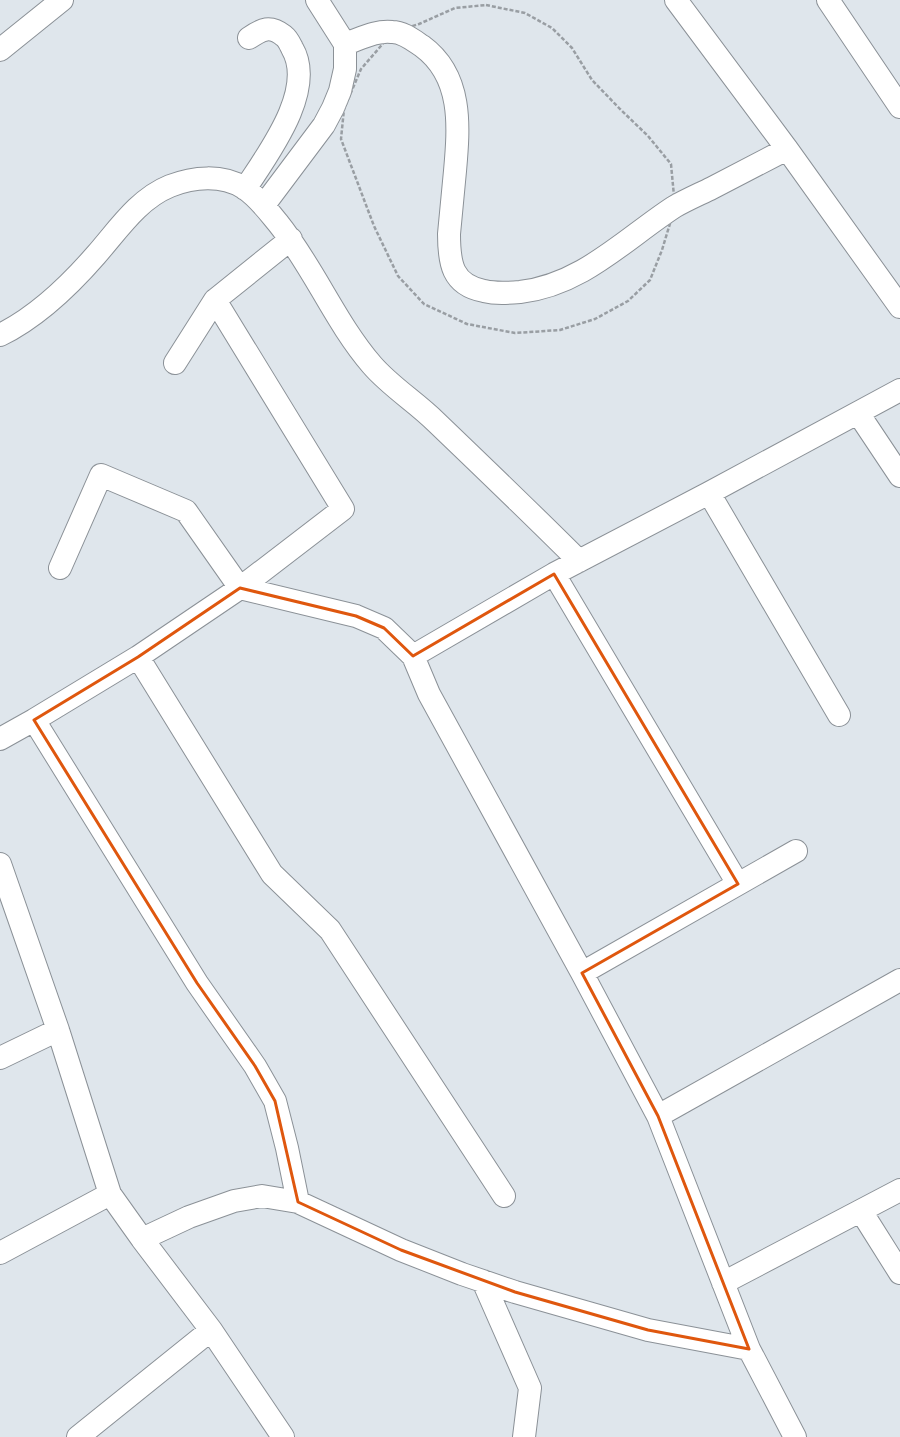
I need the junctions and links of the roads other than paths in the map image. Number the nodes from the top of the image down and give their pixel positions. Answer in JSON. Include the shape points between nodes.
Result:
{"nodes":[{"id":1,"x":62,"y":0,"type":"edge"},
{"id":2,"x":317,"y":0,"type":"edge"},
{"id":3,"x":676,"y":0,"type":"edge"},
{"id":4,"x":828,"y":0,"type":"edge"},
{"id":5,"x":249,"y":38,"type":"dead end"},
{"id":6,"x":345,"y":44,"type":"junction"},
{"id":7,"x":0,"y":50,"type":"edge"},
{"id":8,"x":900,"y":107,"type":"edge"},
{"id":9,"x":788,"y":149,"type":"junction"},
{"id":10,"x":245,"y":189,"type":"junction"},
{"id":11,"x":264,"y":206,"type":"junction"},
{"id":12,"x":291,"y":239,"type":"junction"},
{"id":13,"x":215,"y":300,"type":"junction"},
{"id":14,"x":900,"y":307,"type":"edge"},
{"id":15,"x":0,"y":336,"type":"edge"},
{"id":16,"x":174,"y":363,"type":"dead end"},
{"id":17,"x":900,"y":390,"type":"edge"},
{"id":18,"x":858,"y":413,"type":"junction"},
{"id":19,"x":900,"y":476,"type":"edge"},
{"id":20,"x":709,"y":493,"type":"junction"},
{"id":21,"x":579,"y":561,"type":"junction"},
{"id":22,"x":60,"y":568,"type":"dead end"},
{"id":23,"x":554,"y":574,"type":"junction"},
{"id":24,"x":240,"y":588,"type":"junction"},
{"id":25,"x":412,"y":656,"type":"junction"},
{"id":26,"x":138,"y":657,"type":"junction"},
{"id":27,"x":839,"y":715,"type":"dead end"},
{"id":28,"x":34,"y":720,"type":"junction"},
{"id":29,"x":0,"y":739,"type":"edge"},
{"id":30,"x":796,"y":851,"type":"dead end"},
{"id":31,"x":0,"y":864,"type":"edge"},
{"id":32,"x":738,"y":884,"type":"junction"},
{"id":33,"x":582,"y":973,"type":"junction"},
{"id":34,"x":900,"y":980,"type":"edge"},
{"id":35,"x":58,"y":1030,"type":"junction"},
{"id":36,"x":0,"y":1058,"type":"edge"},
{"id":37,"x":658,"y":1116,"type":"junction"},
{"id":38,"x":900,"y":1190,"type":"edge"},
{"id":39,"x":110,"y":1194,"type":"junction"},
{"id":40,"x":504,"y":1196,"type":"dead end"},
{"id":41,"x":298,"y":1202,"type":"junction"},
{"id":42,"x":861,"y":1211,"type":"junction"},
{"id":43,"x":142,"y":1239,"type":"junction"},
{"id":44,"x":0,"y":1252,"type":"edge"},
{"id":45,"x":900,"y":1272,"type":"edge"},
{"id":46,"x":483,"y":1281,"type":"junction"},
{"id":47,"x":723,"y":1283,"type":"junction"},
{"id":48,"x":211,"y":1330,"type":"junction"},
{"id":49,"x":749,"y":1349,"type":"junction"},
{"id":50,"x":78,"y":1437,"type":"edge"},
{"id":51,"x":283,"y":1437,"type":"edge"},
{"id":52,"x":524,"y":1437,"type":"edge"},
{"id":53,"x":795,"y":1437,"type":"edge"}],
"edges":[{"from":1,"to":7,"type":"street"},
{"from":2,"to":6,"type":"street"},
{"from":3,"to":9,"type":"street"},
{"from":4,"to":8,"type":"street"},
{"from":5,"to":10,"type":"street","via":[[259,31],[277,30],[294,51],[299,63],[299,78],[292,108],[281,132]]},
{"from":6,"to":9,"type":"street","via":[[378,32],[393,32],[411,38],[441,64],[450,82],[456,106],[458,132],[449,250],[452,266],[460,281],[474,289],[512,293],[533,291],[557,284],[601,260],[675,207]]},
{"from":6,"to":11,"type":"street","via":[[345,69],[333,108],[324,125]]},
{"from":9,"to":14,"type":"street"},
{"from":10,"to":11,"type":"street"},
{"from":10,"to":15,"type":"street","via":[[231,182],[198,179],[168,187],[157,193],[127,218],[59,294],[32,316]]},
{"from":11,"to":12,"type":"street"},
{"from":12,"to":13,"type":"street"},
{"from":12,"to":21,"type":"street","via":[[342,323],[372,365],[389,384],[434,420]]},
{"from":13,"to":16,"type":"street"},
{"from":13,"to":24,"type":"street","via":[[342,509]]},
{"from":17,"to":18,"type":"street"},
{"from":18,"to":19,"type":"street"},
{"from":18,"to":20,"type":"street"},
{"from":20,"to":21,"type":"street"},
{"from":20,"to":27,"type":"street"},
{"from":21,"to":23,"type":"street"},
{"from":22,"to":24,"type":"street","via":[[101,475],[186,512]]},
{"from":23,"to":25,"type":"street"},
{"from":23,"to":32,"type":"street"},
{"from":24,"to":25,"type":"street","via":[[356,616],[384,628]]},
{"from":24,"to":26,"type":"street"},
{"from":25,"to":33,"type":"street","via":[[429,694]]},
{"from":26,"to":28,"type":"street"},
{"from":26,"to":40,"type":"street","via":[[272,874],[330,930]]},
{"from":28,"to":29,"type":"street"},
{"from":28,"to":41,"type":"street","via":[[196,982],[255,1066],[275,1101]]},
{"from":30,"to":32,"type":"street"},
{"from":31,"to":35,"type":"street"},
{"from":32,"to":33,"type":"street"},
{"from":33,"to":37,"type":"street"},
{"from":34,"to":37,"type":"street"},
{"from":35,"to":36,"type":"street"},
{"from":35,"to":39,"type":"street"},
{"from":37,"to":47,"type":"street"},
{"from":38,"to":42,"type":"street"},
{"from":39,"to":43,"type":"street"},
{"from":39,"to":44,"type":"street"},
{"from":41,"to":43,"type":"street","via":[[262,1196],[234,1201],[189,1217]]},
{"from":41,"to":46,"type":"street","via":[[401,1250]]},
{"from":42,"to":45,"type":"street"},
{"from":42,"to":47,"type":"street"},
{"from":43,"to":48,"type":"street"},
{"from":46,"to":49,"type":"street","via":[[648,1330]]},
{"from":46,"to":52,"type":"street","via":[[530,1388]]},
{"from":47,"to":49,"type":"street"},
{"from":48,"to":50,"type":"street"},
{"from":48,"to":51,"type":"street"},
{"from":49,"to":53,"type":"street"}]}
